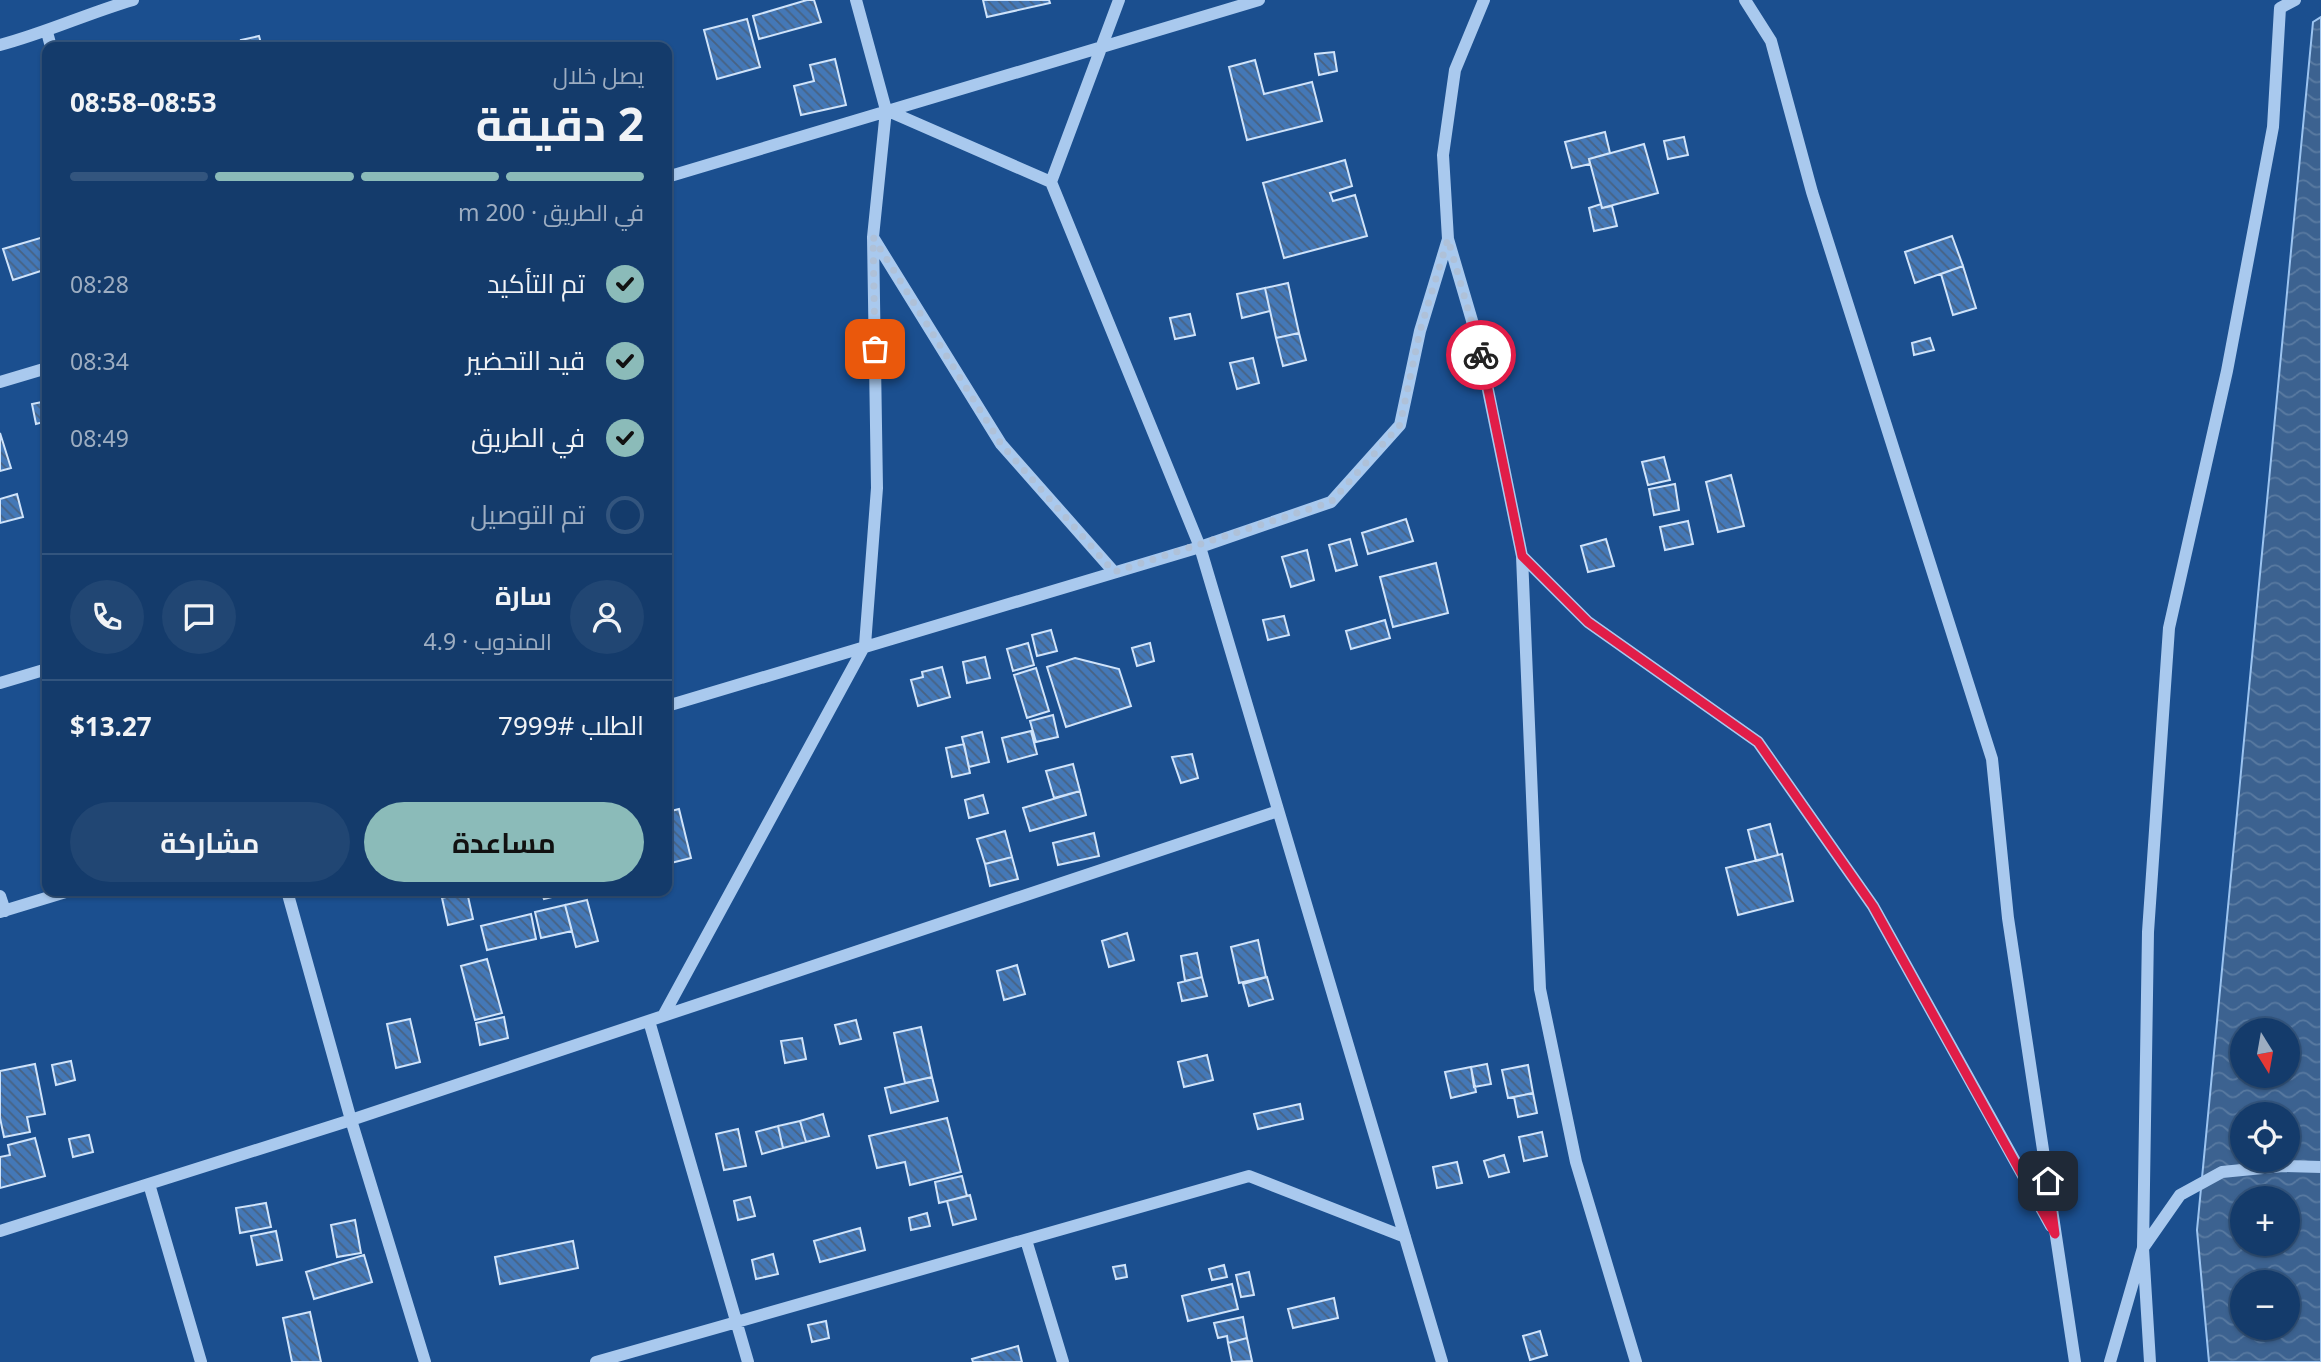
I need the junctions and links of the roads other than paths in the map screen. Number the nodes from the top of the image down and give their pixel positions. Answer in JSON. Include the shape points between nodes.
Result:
{"nodes":[{"id":1,"x":80,"y":0,"type":"edge"},
{"id":2,"x":133,"y":0,"type":"edge"},
{"id":3,"x":856,"y":0,"type":"edge"},
{"id":4,"x":1119,"y":0,"type":"edge"},
{"id":5,"x":1259,"y":0,"type":"edge"},
{"id":6,"x":1484,"y":0,"type":"edge"},
{"id":7,"x":1745,"y":0,"type":"edge"},
{"id":8,"x":2295,"y":0,"type":"edge"},
{"id":9,"x":84,"y":14,"type":"junction"},
{"id":10,"x":47,"y":32,"type":"junction"},
{"id":11,"x":50,"y":42,"type":"edge"},
{"id":12,"x":0,"y":45,"type":"edge"},
{"id":13,"x":1101,"y":46,"type":"junction"},
{"id":14,"x":886,"y":110,"type":"junction"},
{"id":15,"x":672,"y":175,"type":"edge"},
{"id":16,"x":1051,"y":183,"type":"junction"},
{"id":17,"x":873,"y":237,"type":"junction"},
{"id":18,"x":1448,"y":239,"type":"junction"},
{"id":19,"x":42,"y":369,"type":"edge"},
{"id":20,"x":0,"y":382,"type":"edge"},
{"id":21,"x":1200,"y":547,"type":"junction"},
{"id":22,"x":1522,"y":556,"type":"junction"},
{"id":23,"x":1114,"y":572,"type":"junction"},
{"id":24,"x":865,"y":645,"type":"junction"},
{"id":25,"x":42,"y":670,"type":"edge"},
{"id":26,"x":0,"y":683,"type":"edge"},
{"id":27,"x":672,"y":704,"type":"edge"},
{"id":28,"x":1278,"y":811,"type":"junction"},
{"id":29,"x":0,"y":896,"type":"edge"},
{"id":30,"x":52,"y":896,"type":"edge"},
{"id":31,"x":288,"y":896,"type":"edge"},
{"id":32,"x":2,"y":911,"type":"edge"},
{"id":33,"x":663,"y":1016,"type":"junction"},
{"id":34,"x":649,"y":1021,"type":"junction"},
{"id":35,"x":351,"y":1120,"type":"junction"},
{"id":36,"x":2321,"y":1167,"type":"edge"},
{"id":37,"x":149,"y":1184,"type":"junction"},
{"id":38,"x":0,"y":1231,"type":"edge"},
{"id":39,"x":2055,"y":1234,"type":"junction"},
{"id":40,"x":1405,"y":1237,"type":"junction"},
{"id":41,"x":1026,"y":1240,"type":"junction"},
{"id":42,"x":2143,"y":1248,"type":"junction"},
{"id":43,"x":736,"y":1322,"type":"junction"},
{"id":44,"x":201,"y":1362,"type":"edge"},
{"id":45,"x":425,"y":1362,"type":"edge"},
{"id":46,"x":596,"y":1362,"type":"edge"},
{"id":47,"x":748,"y":1362,"type":"edge"},
{"id":48,"x":1063,"y":1362,"type":"edge"},
{"id":49,"x":1442,"y":1362,"type":"edge"},
{"id":50,"x":1636,"y":1362,"type":"edge"},
{"id":51,"x":2074,"y":1362,"type":"edge"},
{"id":52,"x":2110,"y":1362,"type":"edge"},
{"id":53,"x":2150,"y":1362,"type":"edge"}],
"edges":[{"from":1,"to":9,"type":"street"},
{"from":2,"to":9,"type":"street"},
{"from":3,"to":14,"type":"street"},
{"from":4,"to":13,"type":"street"},
{"from":5,"to":13,"type":"street"},
{"from":6,"to":18,"type":"street","via":[[1455,70],[1443,155]]},
{"from":7,"to":39,"type":"street","via":[[1771,41],[1812,191],[1992,759],[2008,918]]},
{"from":8,"to":42,"type":"street","via":[[2280,8],[2273,127],[2227,371],[2169,628],[2148,932]]},
{"from":9,"to":10,"type":"street"},
{"from":10,"to":11,"type":"street"},
{"from":10,"to":12,"type":"street"},
{"from":13,"to":14,"type":"street"},
{"from":13,"to":16,"type":"street"},
{"from":14,"to":15,"type":"street"},
{"from":14,"to":16,"type":"street"},
{"from":14,"to":17,"type":"street"},
{"from":16,"to":21,"type":"street"},
{"from":17,"to":23,"type":"street","via":[[1001,444]]},
{"from":17,"to":24,"type":"street","via":[[877,488]]},
{"from":18,"to":21,"type":"street","via":[[1420,331],[1400,425],[1331,502]]},
{"from":18,"to":22,"type":"street","via":[[1478,341]]},
{"from":19,"to":20,"type":"street"},
{"from":21,"to":23,"type":"street"},
{"from":21,"to":28,"type":"street"},
{"from":22,"to":39,"type":"street","via":[[1588,622],[1758,742],[1873,906]]},
{"from":22,"to":50,"type":"street","via":[[1540,989],[1576,1162]]},
{"from":23,"to":24,"type":"street"},
{"from":24,"to":27,"type":"street"},
{"from":24,"to":33,"type":"street"},
{"from":25,"to":26,"type":"street"},
{"from":28,"to":33,"type":"street"},
{"from":28,"to":40,"type":"street"},
{"from":29,"to":32,"type":"street"},
{"from":30,"to":32,"type":"street"},
{"from":31,"to":35,"type":"street"},
{"from":33,"to":34,"type":"street"},
{"from":34,"to":35,"type":"street"},
{"from":34,"to":43,"type":"street"},
{"from":35,"to":37,"type":"street"},
{"from":35,"to":45,"type":"street"},
{"from":36,"to":42,"type":"street","via":[[2222,1172],[2180,1195]]},
{"from":37,"to":38,"type":"street"},
{"from":37,"to":44,"type":"street"},
{"from":39,"to":51,"type":"street"},
{"from":40,"to":41,"type":"street","via":[[1249,1176]]},
{"from":40,"to":49,"type":"street"},
{"from":41,"to":43,"type":"street"},
{"from":41,"to":48,"type":"street"},
{"from":42,"to":52,"type":"street"},
{"from":42,"to":53,"type":"street"},
{"from":43,"to":46,"type":"street"},
{"from":43,"to":47,"type":"street"}]}
